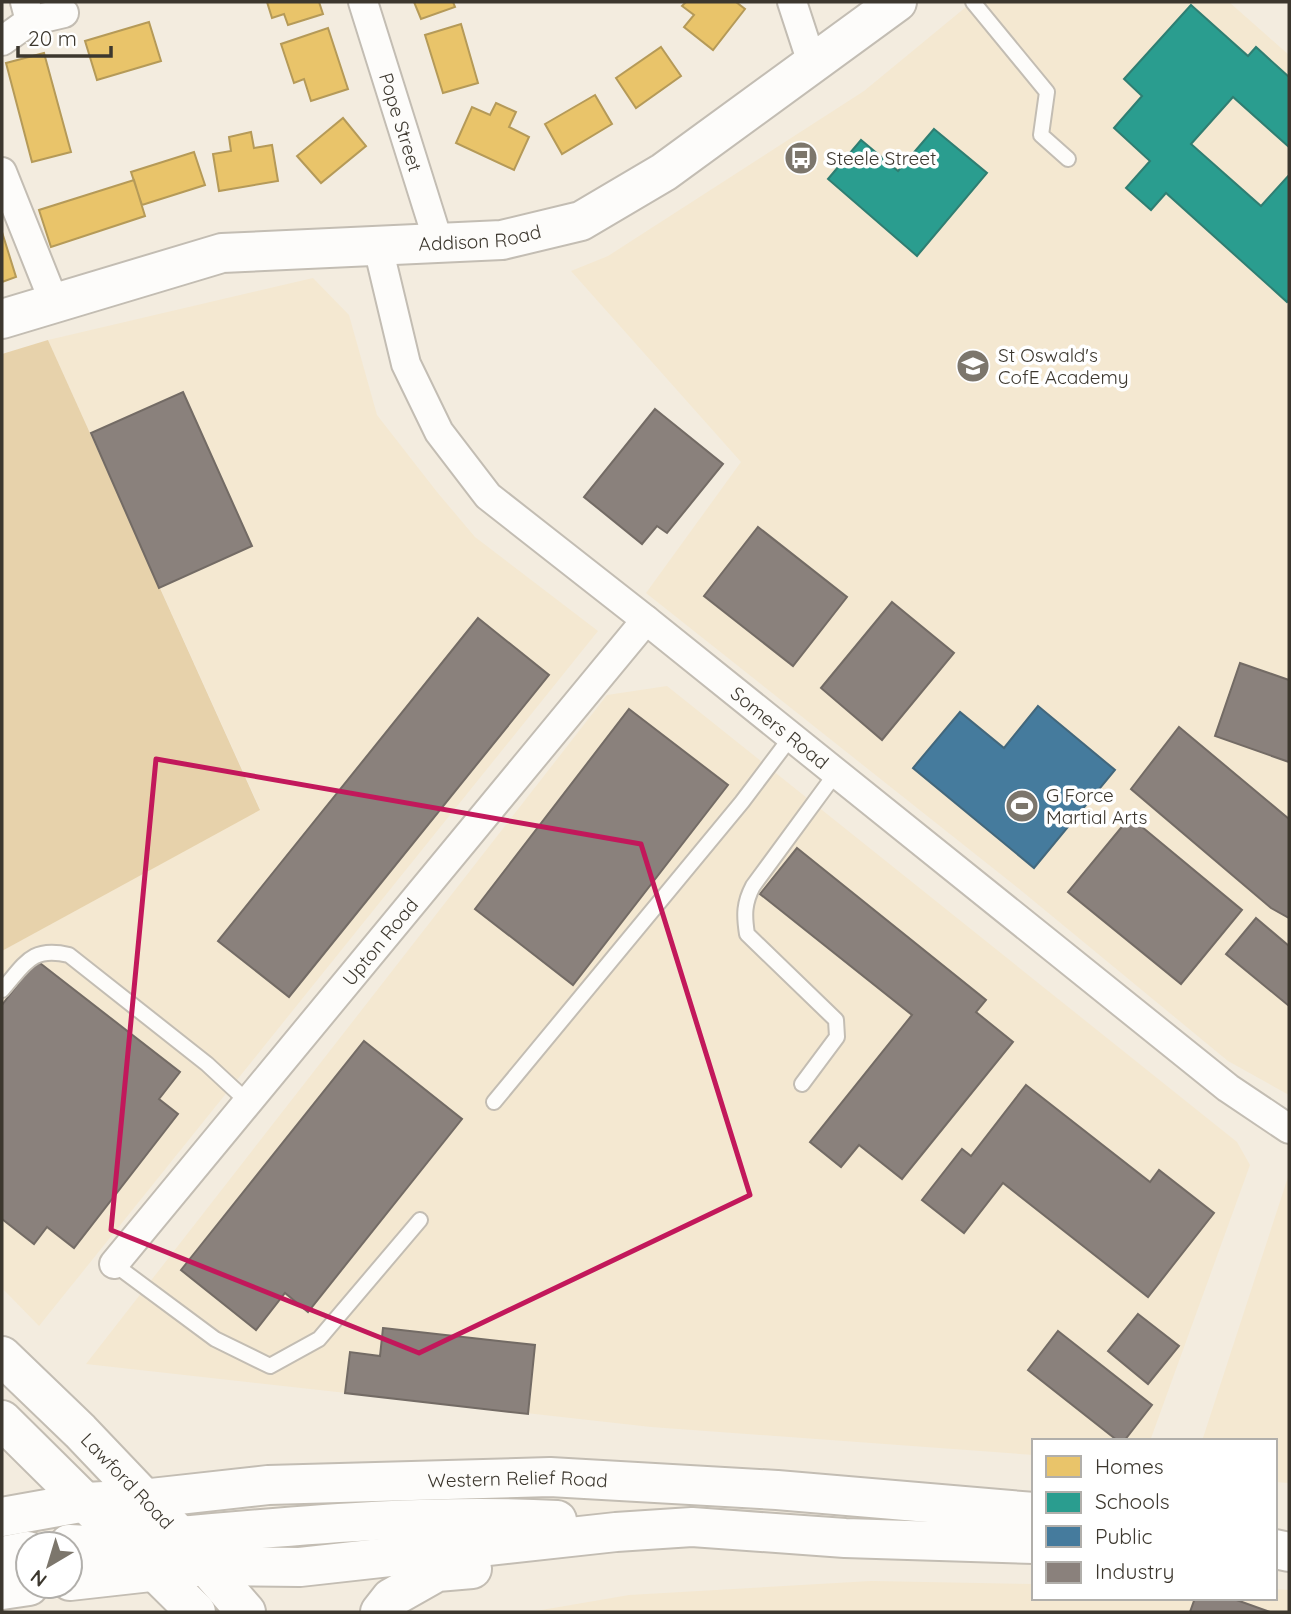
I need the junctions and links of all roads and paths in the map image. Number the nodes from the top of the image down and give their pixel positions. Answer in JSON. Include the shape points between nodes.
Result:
{"nodes":[{"id":1,"x":363,"y":2,"type":"edge"},
{"id":2,"x":792,"y":2,"type":"edge"},
{"id":3,"x":897,"y":2,"type":"edge"},
{"id":4,"x":973,"y":2,"type":"edge"},
{"id":5,"x":27,"y":11,"type":"edge"},
{"id":6,"x":64,"y":13,"type":"dead end"},
{"id":7,"x":2,"y":41,"type":"edge"},
{"id":8,"x":812,"y":63,"type":"junction"},
{"id":9,"x":1068,"y":159,"type":"dead end"},
{"id":10,"x":2,"y":172,"type":"edge"},
{"id":11,"x":439,"y":244,"type":"junction"},
{"id":12,"x":378,"y":247,"type":"junction"},
{"id":13,"x":54,"y":302,"type":"junction"},
{"id":14,"x":2,"y":319,"type":"edge"},
{"id":15,"x":646,"y":620,"type":"junction"},
{"id":16,"x":791,"y":737,"type":"junction"},
{"id":17,"x":836,"y":773,"type":"junction"},
{"id":18,"x":2,"y":990,"type":"edge"},
{"id":19,"x":802,"y":1084,"type":"dead end"},
{"id":20,"x":248,"y":1102,"type":"junction"},
{"id":21,"x":494,"y":1102,"type":"dead end"},
{"id":22,"x":1289,"y":1129,"type":"edge"},
{"id":23,"x":420,"y":1220,"type":"dead end"},
{"id":24,"x":114,"y":1264,"type":"joint"},
{"id":25,"x":2,"y":1356,"type":"edge"},
{"id":26,"x":2,"y":1420,"type":"edge"},
{"id":27,"x":142,"y":1499,"type":"junction"},
{"id":28,"x":1032,"y":1512,"type":"edge"},
{"id":29,"x":2,"y":1517,"type":"edge"},
{"id":30,"x":692,"y":1527,"type":"junction"},
{"id":31,"x":120,"y":1536,"type":"junction"},
{"id":32,"x":84,"y":1542,"type":"edge"},
{"id":33,"x":1032,"y":1544,"type":"edge"},
{"id":34,"x":193,"y":1552,"type":"junction"},
{"id":35,"x":84,"y":1568,"type":"edge"},
{"id":36,"x":196,"y":1612,"type":"edge"},
{"id":37,"x":246,"y":1612,"type":"edge"},
{"id":38,"x":380,"y":1612,"type":"edge"}],
"edges":[{"from":1,"to":11,"type":"street","name":"Pope Street"},
{"from":2,"to":8,"type":"street"},
{"from":3,"to":8,"type":"main road","name":"Addison Road"},
{"from":4,"to":9,"type":"lane","via":[[1047,92],[1041,135]]},
{"from":5,"to":6,"type":"street"},
{"from":5,"to":7,"type":"street"},
{"from":8,"to":11,"type":"main road","name":"Addison Road","via":[[664,172],[581,221],[502,240]]},
{"from":10,"to":13,"type":"street"},
{"from":11,"to":12,"type":"main road","name":"Addison Road"},
{"from":12,"to":13,"type":"main road","name":"Addison Road","via":[[222,253]]},
{"from":12,"to":15,"type":"street","name":"Somers Road","via":[[406,364],[439,432],[488,496]]},
{"from":13,"to":14,"type":"main road","name":"Addison Road"},
{"from":15,"to":16,"type":"street","name":"Somers Road"},
{"from":15,"to":20,"type":"street","name":"Upton Road"},
{"from":16,"to":17,"type":"street","name":"Somers Road"},
{"from":16,"to":21,"type":"lane"},
{"from":17,"to":19,"type":"lane","via":[[746,898],[744,915],[747,934],[836,1020],[837,1037]]},
{"from":17,"to":22,"type":"street","name":"Somers Road","via":[[1228,1088]]},
{"from":18,"to":20,"type":"lane","via":[[31,958],[51,951],[69,955]]},
{"from":20,"to":24,"type":"street","name":"Upton Road"},
{"from":23,"to":24,"type":"lane","via":[[319,1339],[270,1366],[215,1339]]},
{"from":25,"to":27,"type":"main road","name":"Lawford Road"},
{"from":26,"to":31,"type":"main road"},
{"from":27,"to":28,"type":"main road","name":"Western Relief Road","via":[[268,1485],[550,1477]]},
{"from":27,"to":31,"type":"main road","name":"Western Relief Road"},
{"from":27,"to":34,"type":"main road","name":"Lawford Road"},
{"from":29,"to":31,"type":"main road","name":"Western Relief Road"},
{"from":30,"to":33,"type":"main road","name":"Western Relief Road"},
{"from":30,"to":34,"type":"main road","name":"Western Relief Road","via":[[300,1567]]},
{"from":30,"to":38,"type":"main road","via":[[591,1560],[437,1572],[391,1598]]},
{"from":31,"to":32,"type":"main road"},
{"from":31,"to":34,"type":"main road","name":"Western Relief Road"},
{"from":31,"to":34,"type":"main road","via":[[157,1536]]},
{"from":31,"to":35,"type":"main road","name":"Western Relief Road"},
{"from":31,"to":36,"type":"main road"},
{"from":34,"to":37,"type":"main road","name":"Lawford Road"}]}
